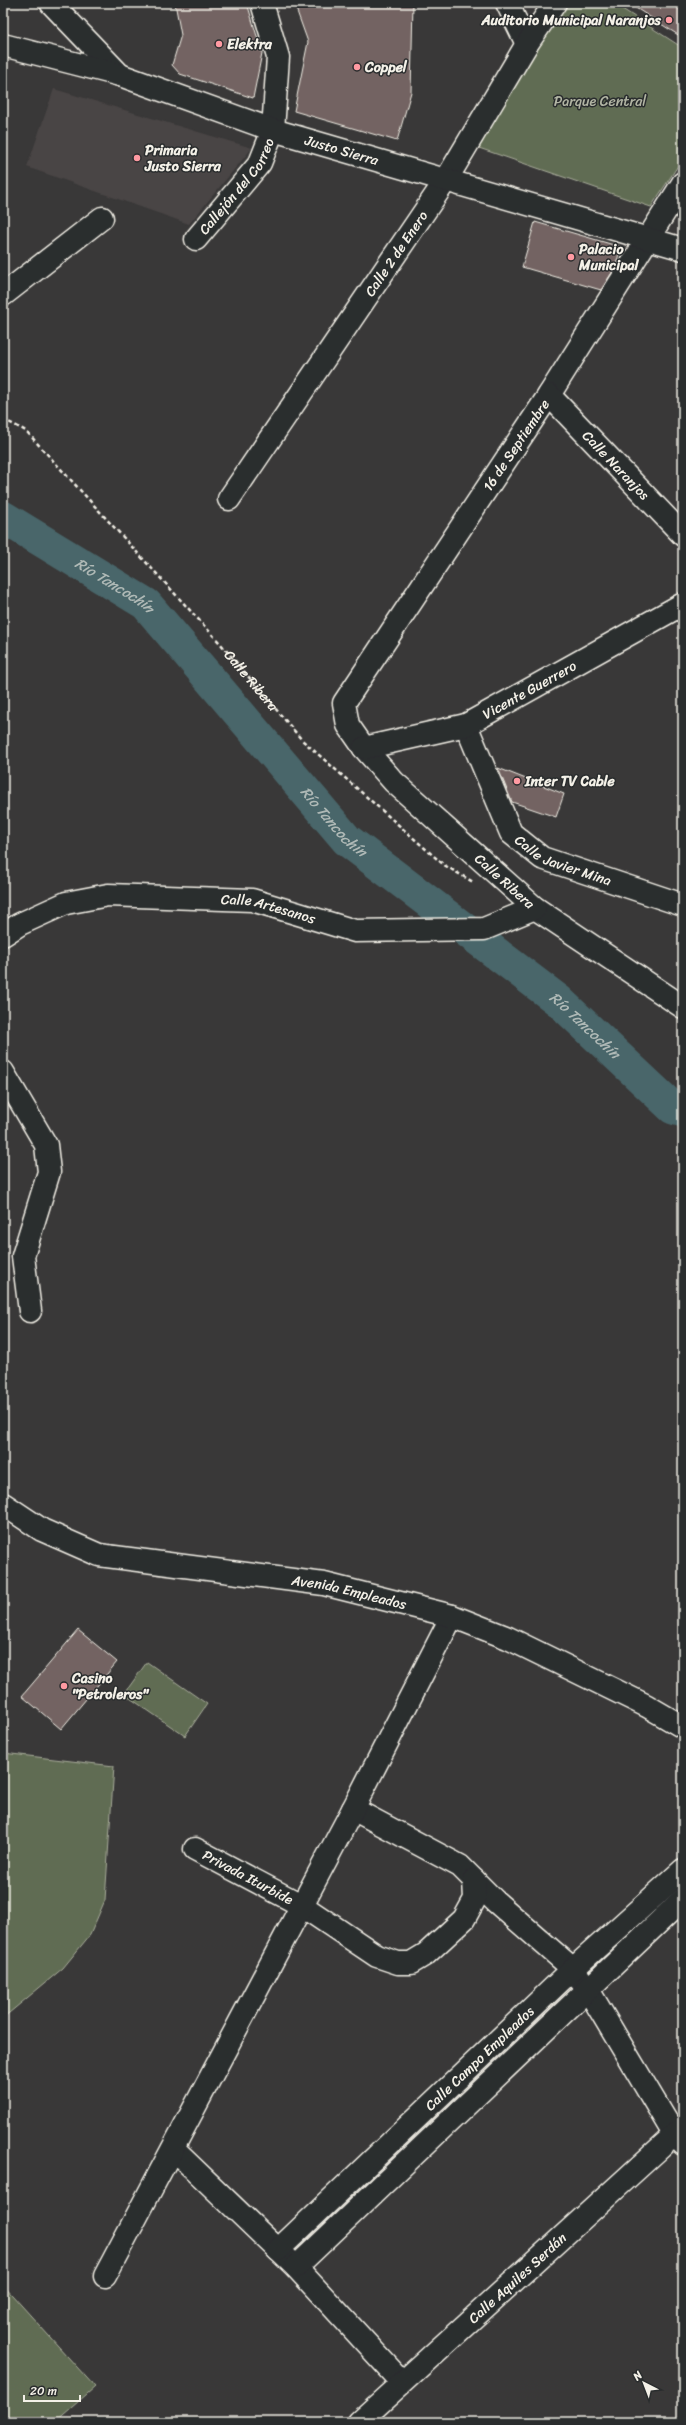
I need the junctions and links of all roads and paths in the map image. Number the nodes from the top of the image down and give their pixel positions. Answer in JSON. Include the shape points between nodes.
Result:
{"nodes":[{"id":1,"x":51,"y":3,"type":"edge"},
{"id":2,"x":262,"y":3,"type":"edge"},
{"id":3,"x":507,"y":3,"type":"edge"},
{"id":4,"x":555,"y":3,"type":"edge"},
{"id":5,"x":528,"y":44,"type":"junction"},
{"id":6,"x":3,"y":45,"type":"edge"},
{"id":7,"x":120,"y":75,"type":"junction"},
{"id":8,"x":273,"y":130,"type":"junction"},
{"id":9,"x":446,"y":180,"type":"junction"},
{"id":10,"x":683,"y":183,"type":"edge"},
{"id":11,"x":102,"y":218,"type":"dead end"},
{"id":12,"x":196,"y":238,"type":"dead end"},
{"id":13,"x":648,"y":238,"type":"junction"},
{"id":14,"x":683,"y":249,"type":"edge"},
{"id":15,"x":3,"y":295,"type":"edge"},
{"id":16,"x":549,"y":395,"type":"junction"},
{"id":17,"x":3,"y":419,"type":"edge"},
{"id":18,"x":229,"y":499,"type":"dead end"},
{"id":19,"x":683,"y":535,"type":"edge"},
{"id":20,"x":683,"y":604,"type":"edge"},
{"id":21,"x":344,"y":704,"type":"joint"},
{"id":22,"x":466,"y":725,"type":"junction"},
{"id":23,"x":364,"y":748,"type":"junction"},
{"id":24,"x":478,"y":885,"type":"dead end"},
{"id":25,"x":683,"y":905,"type":"edge"},
{"id":26,"x":536,"y":908,"type":"junction"},
{"id":27,"x":3,"y":935,"type":"edge"},
{"id":28,"x":683,"y":1007,"type":"edge"},
{"id":29,"x":3,"y":1072,"type":"edge"},
{"id":30,"x":30,"y":1311,"type":"dead end"},
{"id":31,"x":3,"y":1504,"type":"edge"},
{"id":32,"x":452,"y":1616,"type":"junction"},
{"id":33,"x":683,"y":1727,"type":"edge"},
{"id":34,"x":353,"y":1809,"type":"junction"},
{"id":35,"x":195,"y":1849,"type":"dead end"},
{"id":36,"x":683,"y":1870,"type":"edge"},
{"id":37,"x":474,"y":1880,"type":"junction"},
{"id":38,"x":683,"y":1899,"type":"edge"},
{"id":39,"x":302,"y":1906,"type":"junction"},
{"id":40,"x":573,"y":1969,"type":"junction"},
{"id":41,"x":588,"y":1988,"type":"junction"},
{"id":42,"x":680,"y":2135,"type":"edge"},
{"id":43,"x":173,"y":2149,"type":"junction"},
{"id":44,"x":278,"y":2250,"type":"junction"},
{"id":45,"x":296,"y":2267,"type":"junction"},
{"id":46,"x":105,"y":2276,"type":"dead end"},
{"id":47,"x":402,"y":2382,"type":"junction"},
{"id":48,"x":359,"y":2422,"type":"edge"}],
"edges":[{"from":1,"to":7,"type":"street"},
{"from":2,"to":8,"type":"street","name":"Callejón del Correo","via":[[278,57]]},
{"from":3,"to":5,"type":"street"},
{"from":4,"to":5,"type":"street","name":"Calle 2 de Enero"},
{"from":5,"to":9,"type":"street","name":"Calle 2 de Enero"},
{"from":6,"to":7,"type":"street","name":"Justo Sierra"},
{"from":7,"to":8,"type":"street","name":"Justo Sierra"},
{"from":8,"to":9,"type":"street","name":"Justo Sierra"},
{"from":8,"to":12,"type":"street","name":"Callejón del Correo","via":[[260,163]]},
{"from":9,"to":13,"type":"street","name":"Justo Sierra"},
{"from":9,"to":18,"type":"street","name":"Calle 2 de Enero"},
{"from":10,"to":13,"type":"street","name":"16 de Septiembre"},
{"from":11,"to":15,"type":"street"},
{"from":13,"to":14,"type":"street","name":"Justo Sierra"},
{"from":13,"to":16,"type":"street","name":"16 de Septiembre"},
{"from":16,"to":19,"type":"street","name":"Calle Naranjos"},
{"from":16,"to":21,"type":"street","name":"16 de Septiembre"},
{"from":17,"to":24,"type":"path","name":"Calle Ribera","via":[[26,431],[220,643],[302,740],[444,865]]},
{"from":20,"to":22,"type":"street","name":"Vicente Guerrero"},
{"from":21,"to":23,"type":"street","name":"Calle Ribera","via":[[348,724]]},
{"from":22,"to":23,"type":"street","name":"Vicente Guerrero"},
{"from":22,"to":25,"type":"street","name":"Calle Javier Mina","via":[[511,833],[542,858]]},
{"from":23,"to":26,"type":"street","name":"Calle Ribera","via":[[394,782]]},
{"from":26,"to":27,"type":"street","name":"Calle Artesanos","via":[[484,929],[356,931],[252,900],[108,895],[66,903],[20,924]]},
{"from":26,"to":28,"type":"street","name":"Calle Ribera"},
{"from":29,"to":30,"type":"street","via":[[46,1145],[49,1172],[23,1256]]},
{"from":31,"to":32,"type":"street","name":"Avenida Empleados","via":[[42,1530],[98,1554],[324,1584]]},
{"from":32,"to":33,"type":"street","name":"Avenida Empleados","via":[[508,1638],[647,1706]]},
{"from":32,"to":34,"type":"street"},
{"from":34,"to":37,"type":"street","via":[[460,1866]]},
{"from":34,"to":39,"type":"street"},
{"from":35,"to":39,"type":"street","name":"Privada Iturbide"},
{"from":36,"to":40,"type":"street","name":"Calle Campo Empleados"},
{"from":37,"to":39,"type":"street","name":"Privada Iturbide","via":[[475,1899],[464,1919],[426,1954],[411,1962],[398,1963],[377,1956]]},
{"from":37,"to":40,"type":"street"},
{"from":38,"to":41,"type":"street","name":"Calle Campo Empleados"},
{"from":39,"to":43,"type":"street"},
{"from":40,"to":41,"type":"street"},
{"from":40,"to":44,"type":"street","name":"Calle Campo Empleados"},
{"from":41,"to":42,"type":"street"},
{"from":41,"to":45,"type":"street","name":"Calle Campo Empleados"},
{"from":42,"to":47,"type":"street","name":"Calle Aquiles Serdán"},
{"from":43,"to":44,"type":"street"},
{"from":43,"to":46,"type":"street"},
{"from":44,"to":45,"type":"street"},
{"from":45,"to":47,"type":"street"},
{"from":47,"to":48,"type":"street","name":"Calle Aquiles Serdán"}]}
